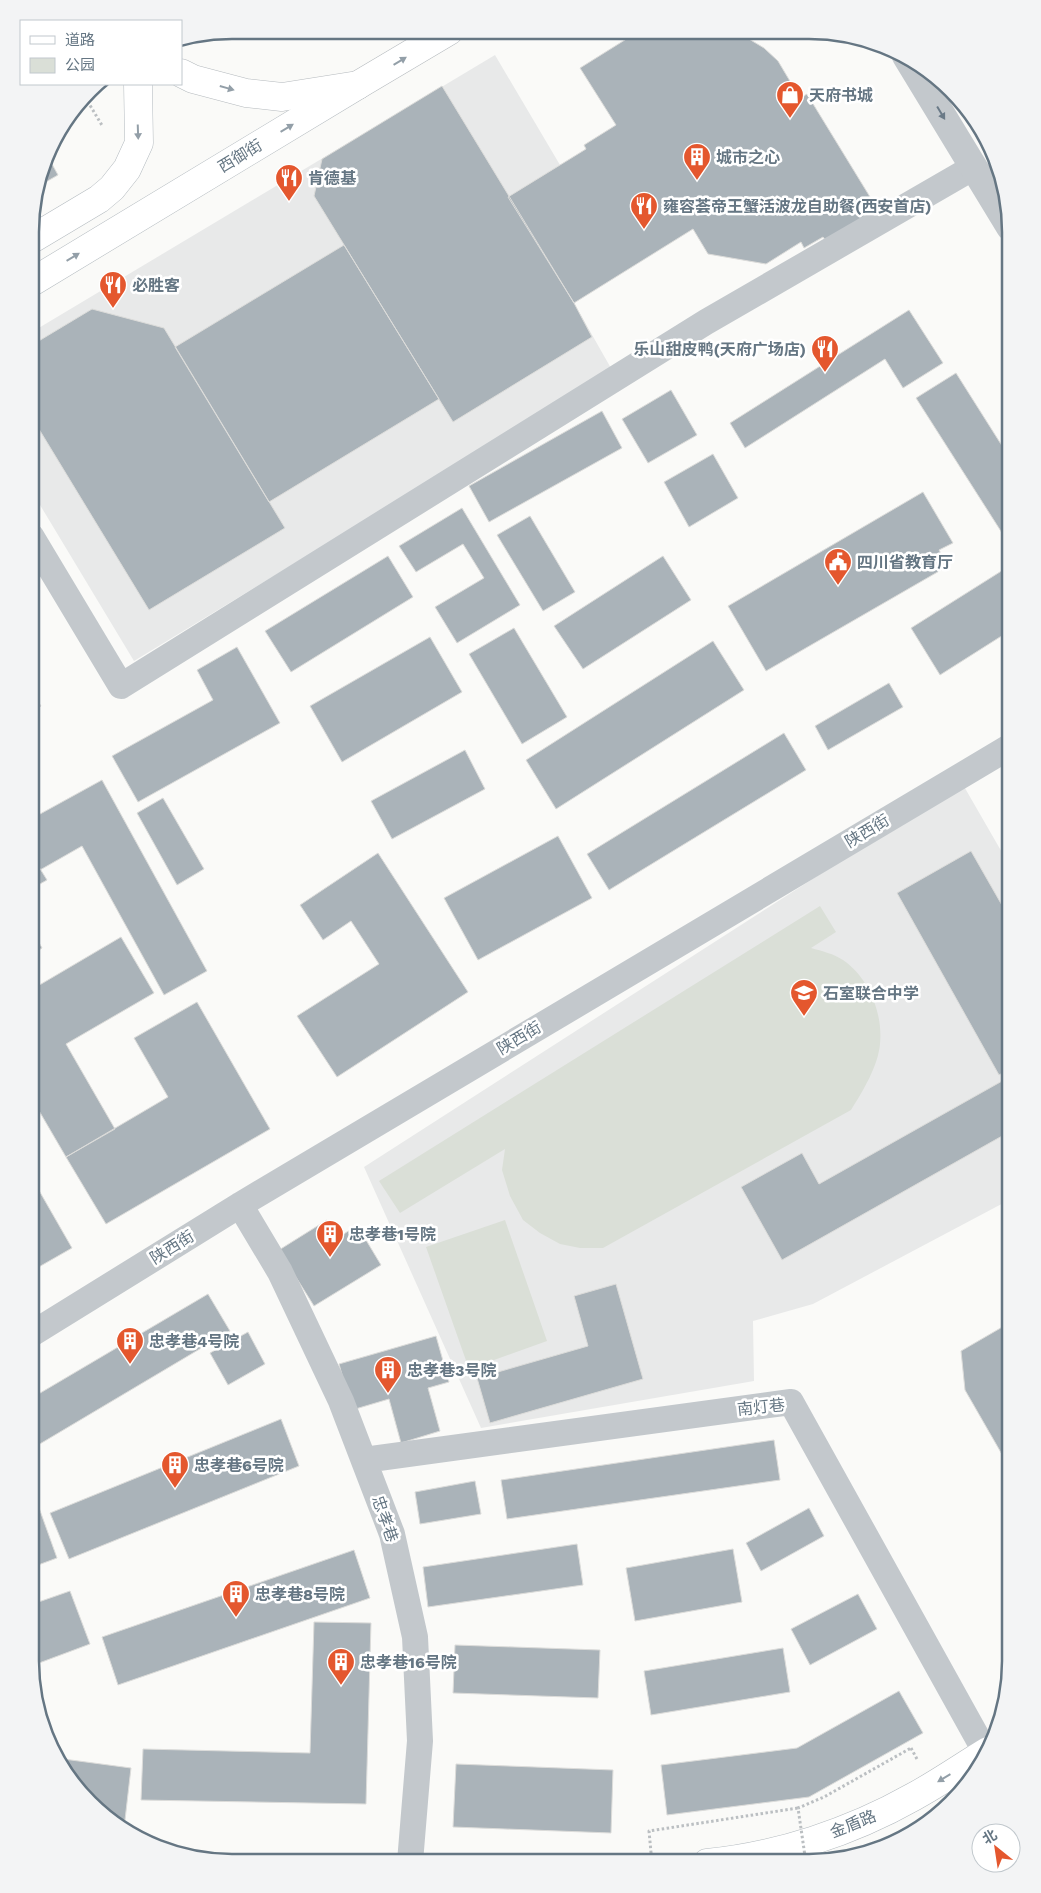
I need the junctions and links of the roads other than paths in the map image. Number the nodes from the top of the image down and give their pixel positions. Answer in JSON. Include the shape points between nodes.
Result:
{"nodes":[{"id":1,"x":436,"y":39,"type":"edge"},
{"id":2,"x":914,"y":70,"type":"edge"},
{"id":3,"x":182,"y":73,"type":"edge"},
{"id":4,"x":138,"y":85,"type":"edge"},
{"id":5,"x":358,"y":85,"type":"junction"},
{"id":6,"x":974,"y":167,"type":"junction"},
{"id":7,"x":1001,"y":212,"type":"edge"},
{"id":8,"x":39,"y":235,"type":"edge"},
{"id":9,"x":39,"y":278,"type":"edge"},
{"id":10,"x":39,"y":549,"type":"edge"},
{"id":11,"x":1002,"y":751,"type":"edge"},
{"id":12,"x":240,"y":1205,"type":"junction"},
{"id":13,"x":39,"y":1329,"type":"edge"},
{"id":14,"x":364,"y":1460,"type":"junction"},
{"id":15,"x":983,"y":1745,"type":"edge"},
{"id":16,"x":975,"y":1759,"type":"edge"},
{"id":17,"x":411,"y":1854,"type":"edge"},
{"id":18,"x":756,"y":1854,"type":"edge"}],
"edges":[{"from":5,"to":1,"type":"main road","name":"西御街","one_way":true},
{"from":2,"to":6,"type":"street","one_way":true},
{"from":3,"to":5,"type":"main road","one_way":true,"via":[[246,93],[282,97]]},
{"from":4,"to":8,"type":"main road","one_way":true,"via":[[138,143],[127,169],[99,199]]},
{"from":9,"to":5,"type":"main road","name":"西御街","one_way":true},
{"from":6,"to":7,"type":"street"},
{"from":6,"to":10,"type":"street","via":[[706,322],[121,686]]},
{"from":11,"to":12,"type":"street","name":"陕西街"},
{"from":12,"to":13,"type":"street","name":"陕西街"},
{"from":12,"to":14,"type":"street","name":"忠孝巷","via":[[280,1272],[341,1401]]},
{"from":14,"to":15,"type":"street","name":"南灯巷","via":[[792,1402]]},
{"from":14,"to":17,"type":"street","name":"忠孝巷","via":[[392,1534],[415,1637],[420,1741]]},
{"from":16,"to":18,"type":"main road","name":"金盾路","one_way":true,"via":[[912,1798],[852,1826],[800,1844]]}]}
